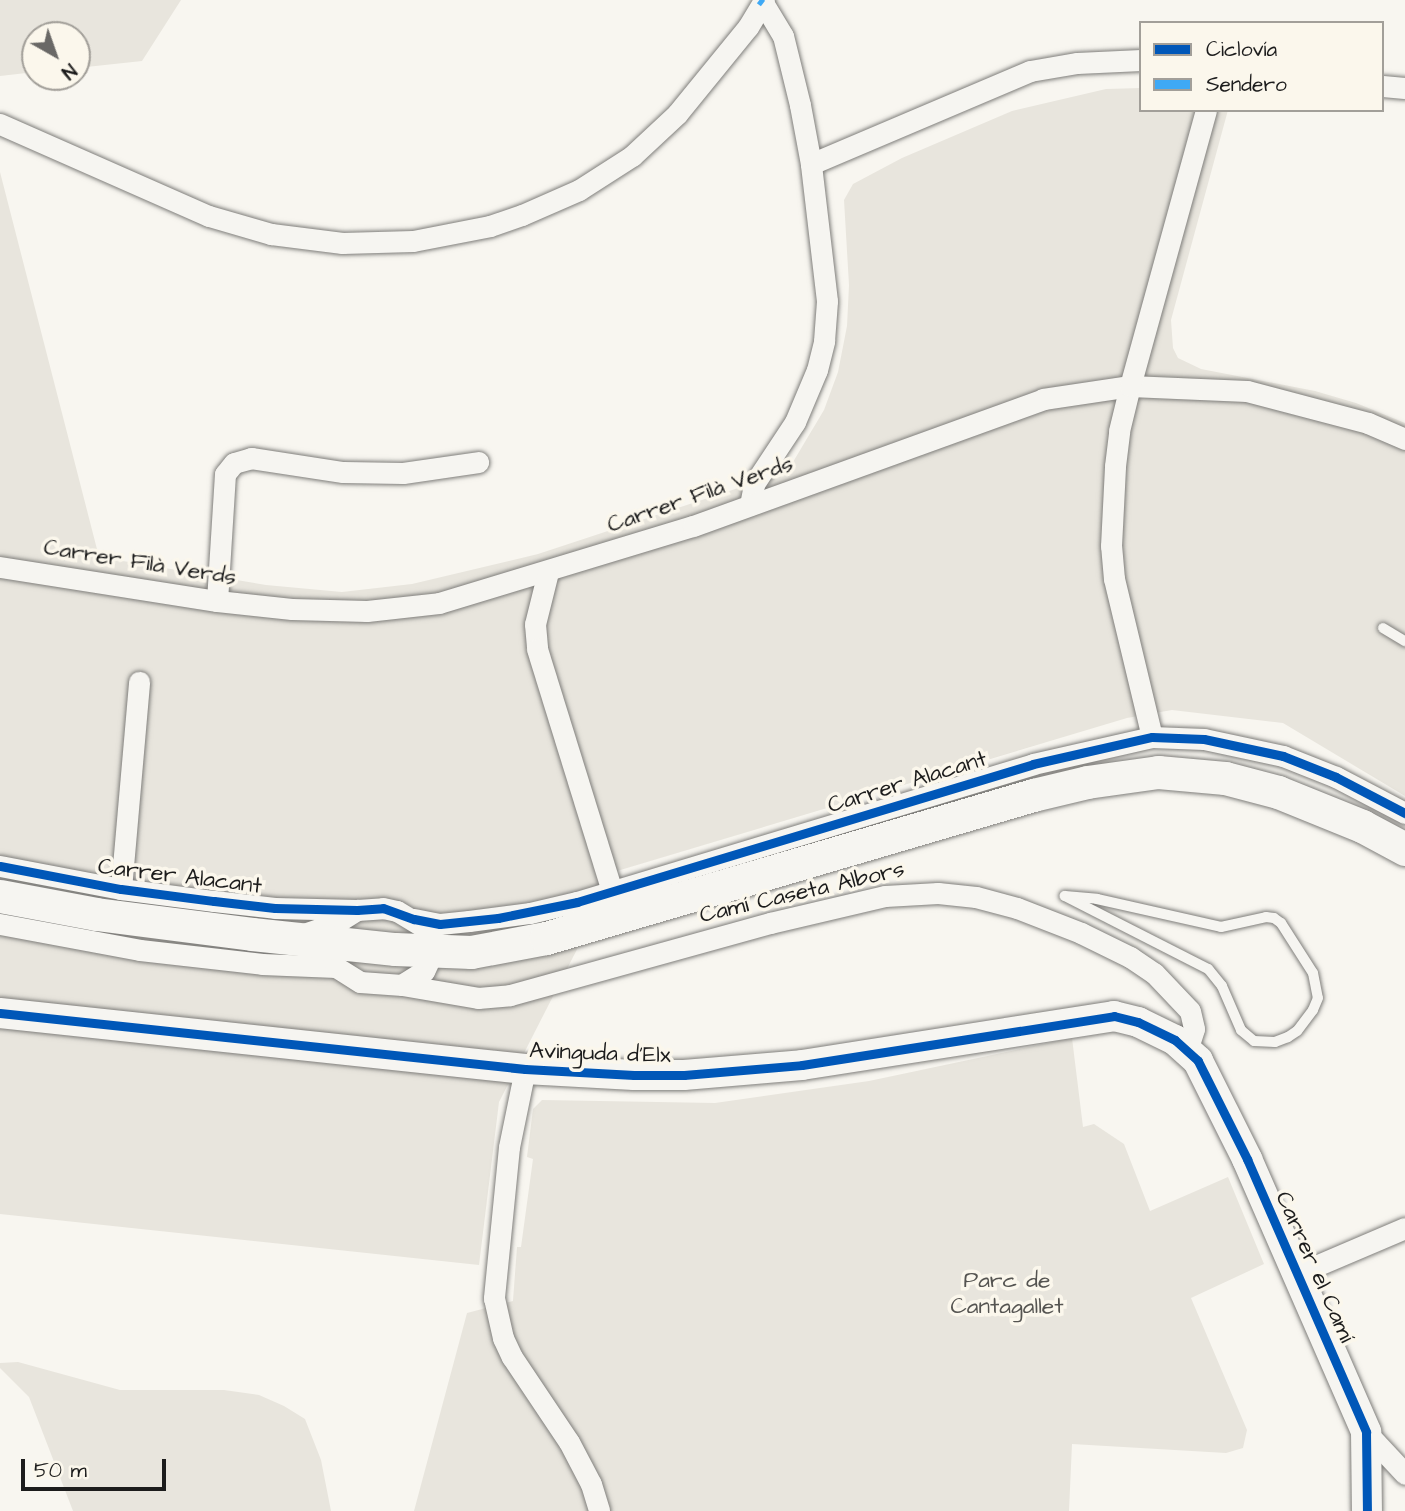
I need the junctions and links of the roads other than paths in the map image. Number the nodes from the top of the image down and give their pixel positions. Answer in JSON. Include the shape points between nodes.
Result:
{"nodes":[{"id":1,"x":763,"y":1,"type":"edge"},
{"id":2,"x":1139,"y":60,"type":"edge"},
{"id":3,"x":1384,"y":86,"type":"edge"},
{"id":4,"x":1405,"y":88,"type":"edge"},
{"id":5,"x":1205,"y":112,"type":"edge"},
{"id":6,"x":0,"y":124,"type":"edge"},
{"id":7,"x":811,"y":164,"type":"junction"},
{"id":8,"x":1130,"y":386,"type":"junction"},
{"id":9,"x":1405,"y":439,"type":"edge"},
{"id":10,"x":478,"y":462,"type":"dead end"},
{"id":11,"x":750,"y":505,"type":"junction"},
{"id":12,"x":0,"y":567,"type":"edge"},
{"id":13,"x":548,"y":572,"type":"junction"},
{"id":14,"x":218,"y":601,"type":"junction"},
{"id":15,"x":1383,"y":628,"type":"dead end"},
{"id":16,"x":1405,"y":641,"type":"edge"},
{"id":17,"x":139,"y":682,"type":"dead end"},
{"id":18,"x":1152,"y":737,"type":"junction"},
{"id":19,"x":1405,"y":813,"type":"edge"},
{"id":20,"x":1405,"y":849,"type":"edge"},
{"id":21,"x":0,"y":866,"type":"edge"},
{"id":22,"x":121,"y":889,"type":"junction"},
{"id":23,"x":612,"y":892,"type":"junction"},
{"id":24,"x":0,"y":896,"type":"edge"},
{"id":25,"x":1065,"y":896,"type":"joint"},
{"id":26,"x":357,"y":910,"type":"junction"},
{"id":27,"x":0,"y":924,"type":"edge"},
{"id":28,"x":423,"y":942,"type":"junction"},
{"id":29,"x":333,"y":944,"type":"junction"},
{"id":30,"x":402,"y":985,"type":"junction"},
{"id":31,"x":0,"y":1013,"type":"edge"},
{"id":32,"x":1188,"y":1050,"type":"junction"},
{"id":33,"x":525,"y":1069,"type":"junction"},
{"id":34,"x":1405,"y":1228,"type":"edge"},
{"id":35,"x":1297,"y":1274,"type":"junction"},
{"id":36,"x":1366,"y":1432,"type":"junction"},
{"id":37,"x":1405,"y":1474,"type":"edge"},
{"id":38,"x":599,"y":1511,"type":"edge"},
{"id":39,"x":1367,"y":1511,"type":"edge"}],
"edges":[{"from":1,"to":6,"type":"street","via":[[748,27],[677,114],[624,162],[579,190],[522,215],[414,241],[342,243],[260,231],[209,216]]},
{"from":1,"to":7,"type":"street","via":[[783,36]]},
{"from":2,"to":7,"type":"street","via":[[1030,71]]},
{"from":3,"to":4,"type":"street"},
{"from":5,"to":8,"type":"street"},
{"from":7,"to":11,"type":"street","via":[[826,278],[824,341],[808,394],[754,484]]},
{"from":8,"to":9,"type":"street","name":"Carrer Filà Verds","via":[[1247,391],[1368,423]]},
{"from":8,"to":11,"type":"street","name":"Carrer Filà Verds","via":[[1043,399]]},
{"from":8,"to":18,"type":"street","via":[[1119,430],[1111,547],[1119,609]]},
{"from":10,"to":14,"type":"street","via":[[403,473],[343,472],[251,458],[234,463],[225,474]]},
{"from":11,"to":13,"type":"street","name":"Carrer Filà Verds"},
{"from":12,"to":14,"type":"street","name":"Carrer Filà Verds"},
{"from":13,"to":14,"type":"street","name":"Carrer Filà Verds","via":[[439,603],[367,611]]},
{"from":13,"to":23,"type":"street","via":[[535,624],[537,649]]},
{"from":15,"to":16,"type":"lane"},
{"from":17,"to":22,"type":"street"},
{"from":18,"to":19,"type":"street","name":"Carrer Alacant","via":[[1204,738],[1283,756]]},
{"from":18,"to":23,"type":"street","name":"Carrer Alacant","via":[[1020,767]]},
{"from":20,"to":28,"type":"main road","name":"Carrer Alacant","via":[[1319,807],[1258,785],[1189,773],[1141,773],[1033,795],[545,938],[471,952]]},
{"from":21,"to":22,"type":"street","name":"Carrer Alacant"},
{"from":22,"to":26,"type":"street","name":"Carrer Alacant","via":[[275,908]]},
{"from":23,"to":28,"type":"street","name":"Carrer Alacant","via":[[508,916],[440,924]]},
{"from":24,"to":29,"type":"main road","name":"Carrer Alacant","via":[[96,914]]},
{"from":25,"to":25,"type":"lane","via":[[1209,969],[1222,986],[1241,1030],[1254,1041],[1288,1038],[1313,1010],[1318,998],[1313,973],[1282,923],[1274,918],[1221,927]]},
{"from":26,"to":28,"type":"street","name":"Carrer Alacant","via":[[390,909]]},
{"from":26,"to":29,"type":"street"},
{"from":27,"to":29,"type":"street","name":"Carrer Alacant","via":[[140,950],[262,964]]},
{"from":28,"to":29,"type":"main road","name":"Carrer Alacant"},
{"from":28,"to":30,"type":"street"},
{"from":29,"to":30,"type":"street","name":"Camí Caseta Albors","via":[[360,982]]},
{"from":30,"to":32,"type":"street","name":"Camí Caseta Albors","via":[[478,998],[510,995],[781,920],[886,896],[947,893],[995,902],[1055,922],[1154,973],[1190,1010],[1194,1029]]},
{"from":31,"to":33,"type":"street","name":"Avinguda d'Elx"},
{"from":32,"to":33,"type":"street","name":"Avinguda d'Elx","via":[[1150,1027],[1114,1016],[764,1069],[634,1075]]},
{"from":32,"to":35,"type":"street","name":"Carrer el Camí","via":[[1213,1086]]},
{"from":33,"to":38,"type":"street","via":[[509,1147],[494,1298],[512,1357],[569,1442],[592,1484]]},
{"from":34,"to":35,"type":"street"},
{"from":35,"to":36,"type":"street","name":"Carrer el Camí"},
{"from":36,"to":37,"type":"street"},
{"from":36,"to":39,"type":"street","name":"Carrer el Camí"}]}
